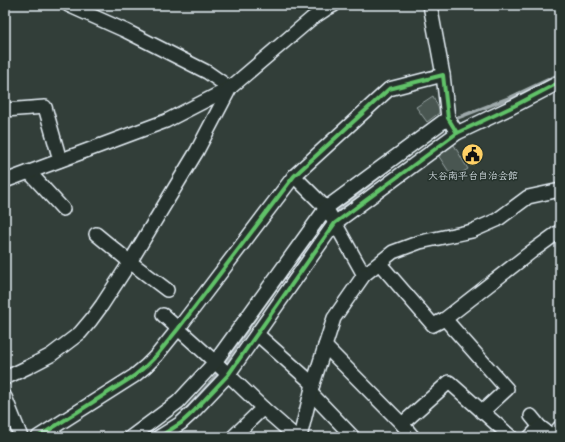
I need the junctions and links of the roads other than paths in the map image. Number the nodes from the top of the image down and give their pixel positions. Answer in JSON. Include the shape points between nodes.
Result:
{"nodes":[{"id":1,"x":68,"y":5,"type":"edge"},
{"id":2,"x":334,"y":5,"type":"edge"},
{"id":3,"x":430,"y":5,"type":"edge"},
{"id":4,"x":443,"y":75,"type":"junction"},
{"id":5,"x":560,"y":82,"type":"edge"},
{"id":6,"x":230,"y":88,"type":"junction"},
{"id":7,"x":5,"y":110,"type":"edge"},
{"id":8,"x":452,"y":124,"type":"junction"},
{"id":9,"x":60,"y":160,"type":"junction"},
{"id":10,"x":29,"y":172,"type":"junction"},
{"id":11,"x":294,"y":176,"type":"junction"},
{"id":12,"x":5,"y":181,"type":"edge"},
{"id":13,"x":560,"y":190,"type":"edge"},
{"id":14,"x":63,"y":209,"type":"dead end"},
{"id":15,"x":331,"y":215,"type":"junction"},
{"id":16,"x":560,"y":231,"type":"edge"},
{"id":17,"x":96,"y":234,"type":"dead end"},
{"id":18,"x":130,"y":262,"type":"junction"},
{"id":19,"x":380,"y":264,"type":"junction"},
{"id":20,"x":364,"y":275,"type":"junction"},
{"id":21,"x":167,"y":290,"type":"dead end"},
{"id":22,"x":163,"y":315,"type":"dead end"},
{"id":23,"x":445,"y":319,"type":"junction"},
{"id":24,"x":178,"y":329,"type":"junction"},
{"id":25,"x":257,"y":334,"type":"junction"},
{"id":26,"x":325,"y":346,"type":"junction"},
{"id":27,"x":221,"y":368,"type":"junction"},
{"id":28,"x":5,"y":378,"type":"edge"},
{"id":29,"x":312,"y":388,"type":"junction"},
{"id":30,"x":5,"y":397,"type":"edge"},
{"id":31,"x":263,"y":408,"type":"junction"},
{"id":32,"x":482,"y":412,"type":"junction"},
{"id":33,"x":531,"y":416,"type":"dead end"},
{"id":34,"x":402,"y":424,"type":"junction"},
{"id":35,"x":540,"y":427,"type":"junction"},
{"id":36,"x":560,"y":427,"type":"edge"},
{"id":37,"x":21,"y":437,"type":"edge"},
{"id":38,"x":38,"y":437,"type":"edge"},
{"id":39,"x":131,"y":437,"type":"edge"},
{"id":40,"x":159,"y":437,"type":"edge"},
{"id":41,"x":233,"y":437,"type":"edge"},
{"id":42,"x":296,"y":437,"type":"edge"},
{"id":43,"x":300,"y":437,"type":"edge"},
{"id":44,"x":353,"y":437,"type":"edge"},
{"id":45,"x":413,"y":437,"type":"edge"},
{"id":46,"x":511,"y":437,"type":"edge"},
{"id":47,"x":530,"y":437,"type":"edge"}],
"edges":[{"from":1,"to":6,"type":"street","via":[[208,72]]},
{"from":2,"to":6,"type":"street","via":[[311,19]]},
{"from":3,"to":4,"type":"street"},
{"from":4,"to":8,"type":"street"},
{"from":4,"to":11,"type":"street","via":[[389,89]]},
{"from":5,"to":8,"type":"street","via":[[512,107]]},
{"from":6,"to":9,"type":"street","via":[[166,121]]},
{"from":6,"to":18,"type":"street","via":[[197,151]]},
{"from":7,"to":9,"type":"street","via":[[45,107]]},
{"from":8,"to":15,"type":"street"},
{"from":9,"to":10,"type":"street"},
{"from":10,"to":12,"type":"street"},
{"from":10,"to":14,"type":"street"},
{"from":11,"to":15,"type":"street"},
{"from":11,"to":24,"type":"street"},
{"from":13,"to":19,"type":"street","via":[[528,197],[497,220],[472,231],[420,242],[393,252]]},
{"from":15,"to":20,"type":"street"},
{"from":15,"to":25,"type":"street"},
{"from":15,"to":27,"type":"street"},
{"from":16,"to":23,"type":"street"},
{"from":17,"to":18,"type":"street"},
{"from":18,"to":21,"type":"street"},
{"from":18,"to":28,"type":"street","via":[[80,333],[51,355]]},
{"from":19,"to":20,"type":"street"},
{"from":19,"to":23,"type":"street","via":[[433,325]]},
{"from":20,"to":26,"type":"street","via":[[334,318]]},
{"from":22,"to":24,"type":"street"},
{"from":23,"to":32,"type":"street","via":[[507,389]]},
{"from":24,"to":27,"type":"street"},
{"from":24,"to":38,"type":"street","via":[[157,355],[134,376]]},
{"from":25,"to":27,"type":"street"},
{"from":25,"to":29,"type":"street"},
{"from":26,"to":29,"type":"street"},
{"from":26,"to":34,"type":"street"},
{"from":27,"to":31,"type":"street"},
{"from":27,"to":39,"type":"street"},
{"from":27,"to":40,"type":"street","via":[[193,412]]},
{"from":29,"to":43,"type":"street"},
{"from":29,"to":44,"type":"street"},
{"from":30,"to":37,"type":"street"},
{"from":31,"to":41,"type":"street"},
{"from":31,"to":42,"type":"street"},
{"from":32,"to":34,"type":"street","via":[[449,382]]},
{"from":32,"to":46,"type":"street"},
{"from":33,"to":35,"type":"street"},
{"from":34,"to":45,"type":"street"},
{"from":35,"to":36,"type":"street","via":[[552,436]]},
{"from":35,"to":47,"type":"street"}]}
